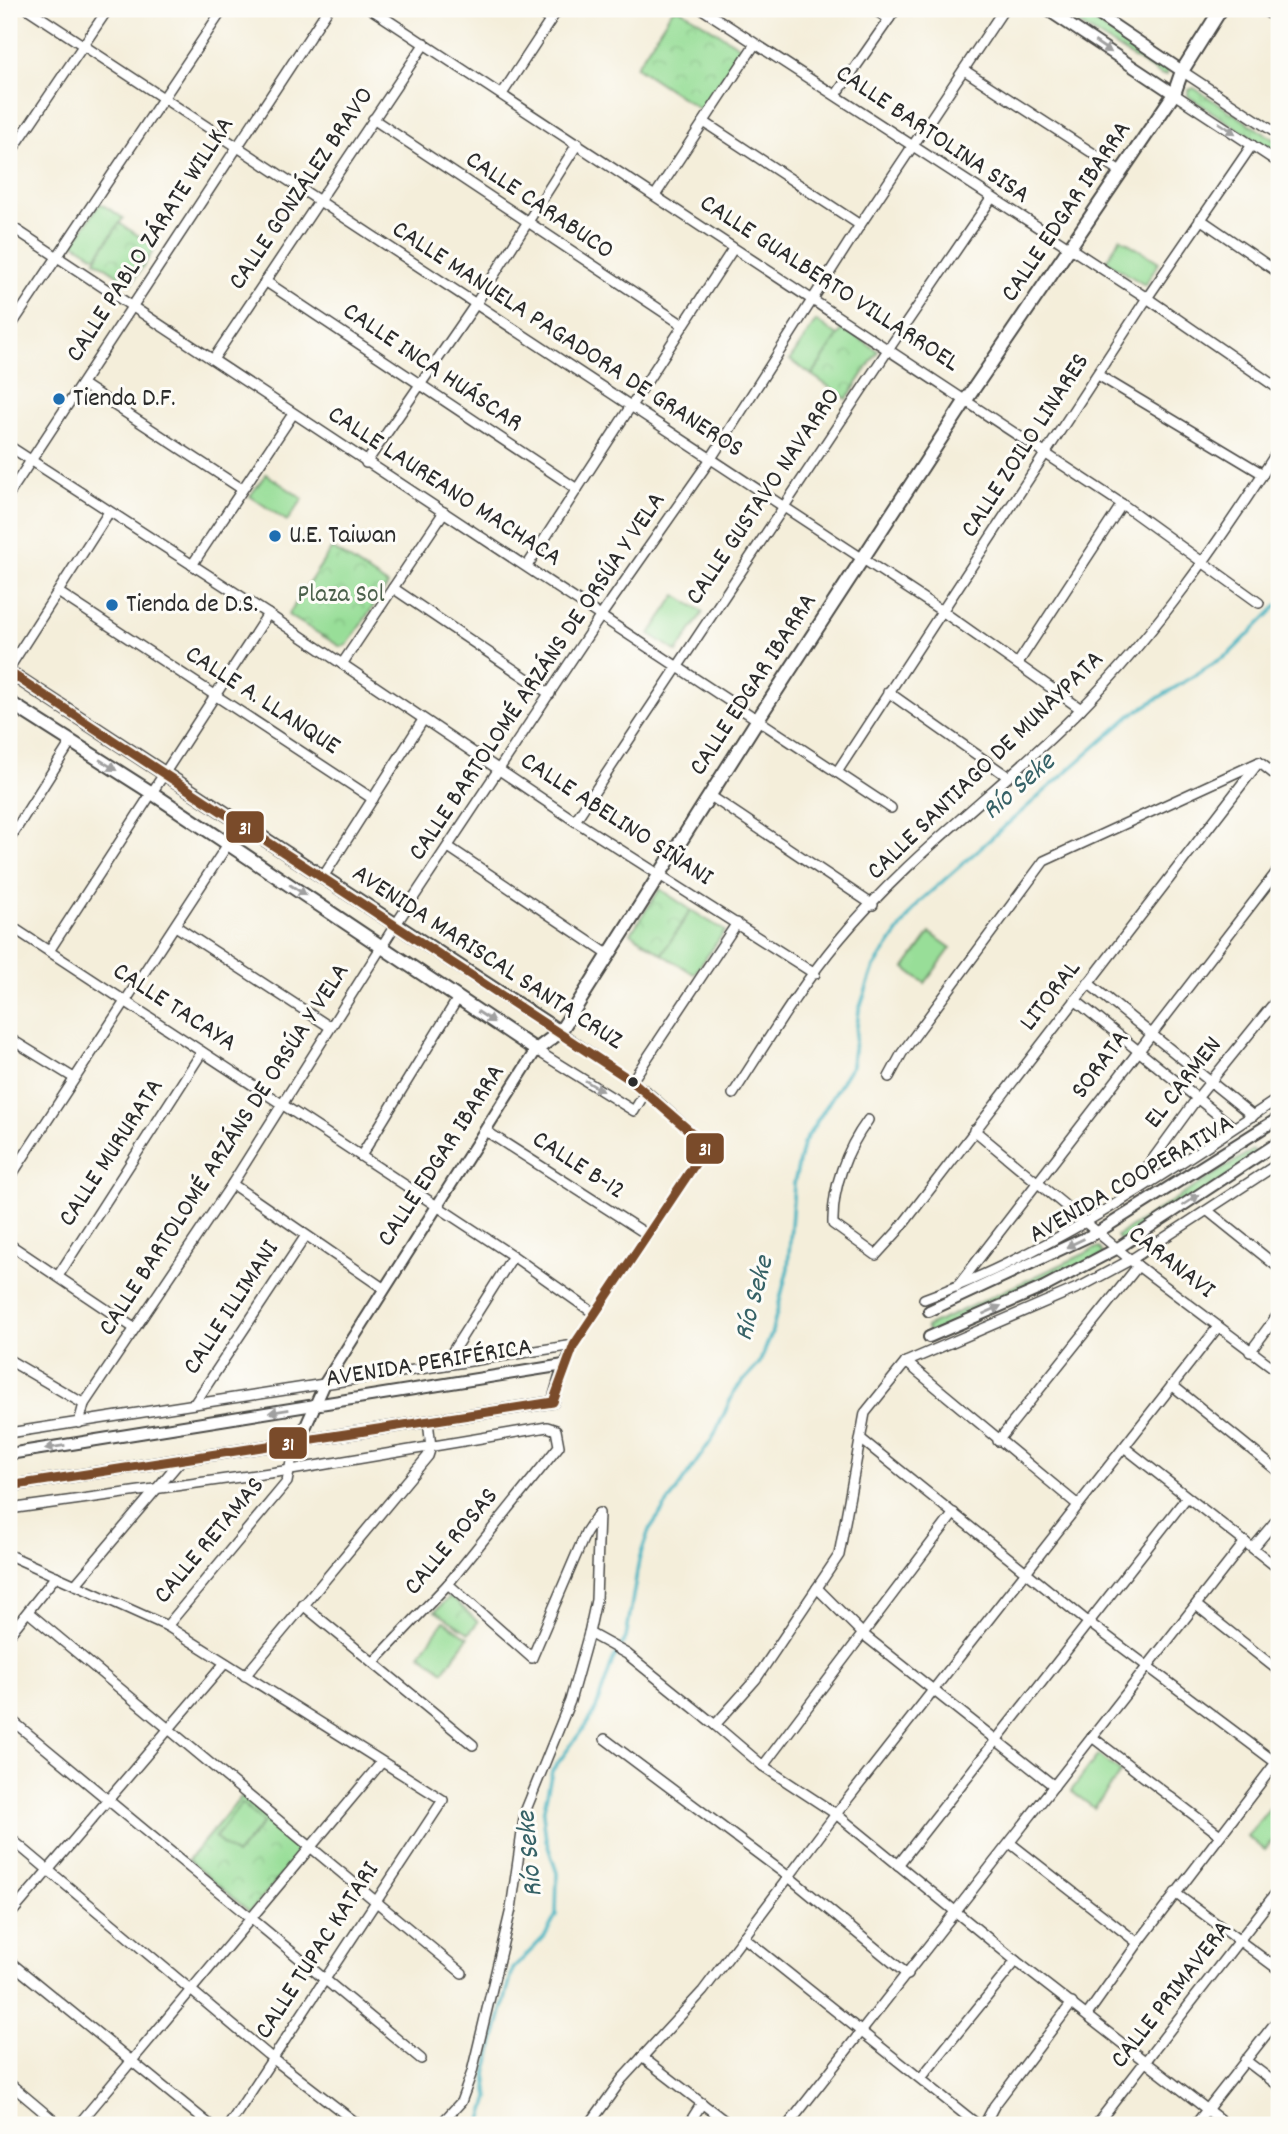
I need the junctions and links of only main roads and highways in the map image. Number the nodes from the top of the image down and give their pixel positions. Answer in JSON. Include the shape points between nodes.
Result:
{"nodes":[{"id":1,"x":1221,"y":9,"type":"edge"},
{"id":2,"x":9,"y":670,"type":"edge"},
{"id":3,"x":9,"y":702,"type":"edge"},
{"id":4,"x":560,"y":1032,"type":"junction"},
{"id":5,"x":536,"y":1050,"type":"joint"}],
"edges":[{"from":1,"to":4,"type":"main road","name":"CALLE EDGAR IBARRA","via":[[1182,71],[1174,94],[966,400]]},
{"from":2,"to":4,"type":"main road","name":"AVENIDA MARISCAL SANTA CRUZ"},
{"from":3,"to":5,"type":"main road","name":"AVENIDA MARISCAL SANTA CRUZ","one_way":true},
{"from":4,"to":5,"type":"main road","name":"CALLE EDGAR IBARRA"}]}
